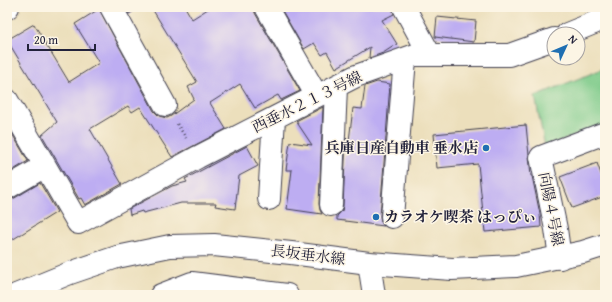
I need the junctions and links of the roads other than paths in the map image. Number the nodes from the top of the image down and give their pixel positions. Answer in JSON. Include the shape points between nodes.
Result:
{"nodes":[{"id":1,"x":111,"y":7,"type":"edge"},
{"id":2,"x":266,"y":7,"type":"edge"},
{"id":3,"x":404,"y":7,"type":"edge"},
{"id":4,"x":599,"y":13,"type":"edge"},
{"id":5,"x":586,"y":26,"type":"edge"},
{"id":6,"x":546,"y":42,"type":"edge"},
{"id":7,"x":430,"y":55,"type":"junction"},
{"id":8,"x":405,"y":59,"type":"junction"},
{"id":9,"x":336,"y":87,"type":"junction"},
{"id":10,"x":317,"y":96,"type":"junction"},
{"id":11,"x":7,"y":100,"type":"edge"},
{"id":12,"x":165,"y":105,"type":"road end"},
{"id":13,"x":274,"y":118,"type":"junction"},
{"id":14,"x":605,"y":133,"type":"edge"},
{"id":15,"x":45,"y":166,"type":"junction"},
{"id":16,"x":7,"y":188,"type":"edge"},
{"id":17,"x":269,"y":199,"type":"dead end"},
{"id":18,"x":331,"y":205,"type":"dead end"},
{"id":19,"x":392,"y":216,"type":"dead end"},
{"id":20,"x":605,"y":245,"type":"edge"},
{"id":21,"x":560,"y":258,"type":"junction"},
{"id":22,"x":369,"y":263,"type":"junction"},
{"id":23,"x":16,"y":295,"type":"edge"},
{"id":24,"x":162,"y":295,"type":"edge"},
{"id":25,"x":287,"y":295,"type":"edge"},
{"id":26,"x":374,"y":295,"type":"edge"}],
"edges":[{"from":1,"to":12,"type":"street"},
{"from":2,"to":10,"type":"street"},
{"from":3,"to":7,"type":"street"},
{"from":4,"to":5,"type":"street","via":[[594,23]]},
{"from":6,"to":7,"type":"street","name":"西垂水２１３号線","via":[[509,55]]},
{"from":7,"to":8,"type":"street","name":"西垂水２１３号線","via":[[415,55]]},
{"from":8,"to":9,"type":"street","name":"西垂水２１３号線","via":[[356,76]]},
{"from":8,"to":19,"type":"street"},
{"from":9,"to":10,"type":"street","name":"西垂水２１３号線"},
{"from":9,"to":18,"type":"street"},
{"from":10,"to":13,"type":"street","name":"西垂水２１３号線"},
{"from":11,"to":15,"type":"street"},
{"from":13,"to":15,"type":"street","name":"西垂水２１３号線","via":[[78,222]]},
{"from":13,"to":17,"type":"street"},
{"from":14,"to":21,"type":"street","name":"向陽４号線","via":[[541,157]]},
{"from":15,"to":16,"type":"street"},
{"from":20,"to":21,"type":"street","name":"長坂垂水線"},
{"from":21,"to":22,"type":"street","name":"長坂垂水線","via":[[516,266],[452,269]]},
{"from":22,"to":23,"type":"street","name":"長坂垂水線","via":[[214,245],[170,246],[117,257]]},
{"from":22,"to":26,"type":"street"},
{"from":24,"to":25,"type":"street","via":[[192,283]]}]}
